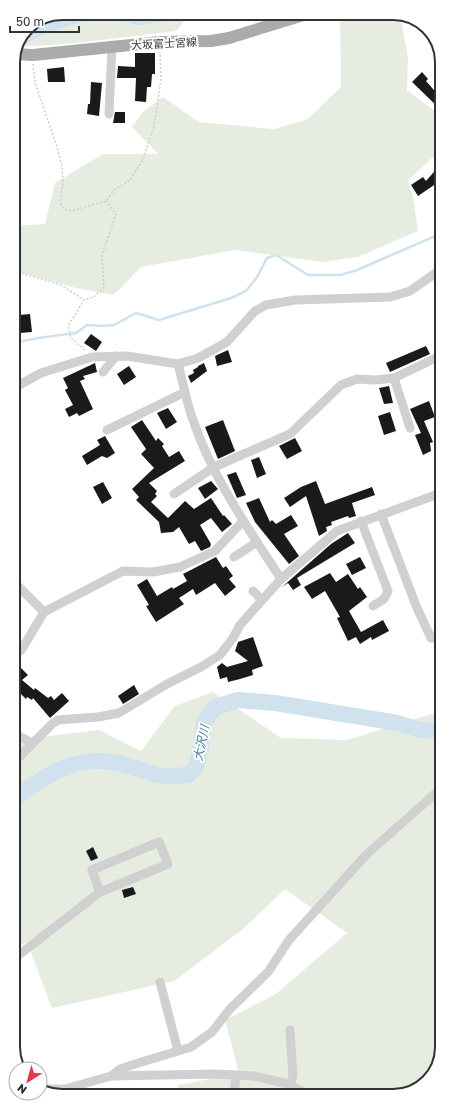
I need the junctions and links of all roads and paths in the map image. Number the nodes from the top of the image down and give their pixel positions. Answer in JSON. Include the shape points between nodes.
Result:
{"nodes":[{"id":1,"x":286,"y":20,"type":"edge"},
{"id":2,"x":160,"y":42,"type":"junction"},
{"id":3,"x":112,"y":46,"type":"junction"},
{"id":4,"x":23,"y":54,"type":"edge"},
{"id":5,"x":108,"y":114,"type":"dead end"},
{"id":6,"x":106,"y":201,"type":"junction"},
{"id":7,"x":20,"y":274,"type":"edge"},
{"id":8,"x":435,"y":274,"type":"edge"},
{"id":9,"x":84,"y":300,"type":"junction"},
{"id":10,"x":116,"y":356,"type":"junction"},
{"id":11,"x":92,"y":357,"type":"junction"},
{"id":12,"x":435,"y":358,"type":"edge"},
{"id":13,"x":178,"y":364,"type":"junction"},
{"id":14,"x":103,"y":372,"type":"dead end"},
{"id":15,"x":394,"y":378,"type":"junction"},
{"id":16,"x":20,"y":385,"type":"edge"},
{"id":17,"x":185,"y":392,"type":"junction"},
{"id":18,"x":410,"y":428,"type":"dead end"},
{"id":19,"x":107,"y":430,"type":"dead end"},
{"id":20,"x":214,"y":467,"type":"junction"},
{"id":21,"x":174,"y":494,"type":"dead end"},
{"id":22,"x":435,"y":495,"type":"edge"},
{"id":23,"x":381,"y":514,"type":"junction"},
{"id":24,"x":361,"y":521,"type":"junction"},
{"id":25,"x":243,"y":522,"type":"junction"},
{"id":26,"x":257,"y":542,"type":"junction"},
{"id":27,"x":234,"y":557,"type":"dead end"},
{"id":28,"x":281,"y":578,"type":"junction"},
{"id":29,"x":20,"y":588,"type":"edge"},
{"id":30,"x":253,"y":591,"type":"dead end"},
{"id":31,"x":262,"y":600,"type":"junction"},
{"id":32,"x":373,"y":606,"type":"dead end"},
{"id":33,"x":44,"y":612,"type":"junction"},
{"id":34,"x":435,"y":638,"type":"edge"},
{"id":35,"x":20,"y":650,"type":"edge"},
{"id":36,"x":20,"y":737,"type":"edge"},
{"id":37,"x":32,"y":744,"type":"junction"},
{"id":38,"x":20,"y":756,"type":"edge"},
{"id":39,"x":435,"y":794,"type":"edge"},
{"id":40,"x":100,"y":892,"type":"junction"},
{"id":41,"x":20,"y":954,"type":"edge"},
{"id":42,"x":160,"y":982,"type":"dead end"},
{"id":43,"x":290,"y":1030,"type":"dead end"},
{"id":44,"x":178,"y":1051,"type":"junction"},
{"id":45,"x":236,"y":1075,"type":"junction"},
{"id":46,"x":111,"y":1076,"type":"junction"},
{"id":47,"x":290,"y":1085,"type":"junction"},
{"id":48,"x":64,"y":1089,"type":"edge"},
{"id":49,"x":235,"y":1089,"type":"edge"},
{"id":50,"x":298,"y":1089,"type":"edge"}],
"edges":[{"from":1,"to":2,"type":"main road","name":"大坂富士宮線","via":[[217,40]]},
{"from":2,"to":3,"type":"main road","name":"大坂富士宮線"},
{"from":2,"to":6,"type":"path","via":[[161,79],[154,128],[142,161],[130,180],[114,190]]},
{"from":3,"to":4,"type":"main road","name":"大坂富士宮線"},
{"from":3,"to":5,"type":"street"},
{"from":4,"to":6,"type":"path","via":[[35,82],[62,166],[60,202],[64,208],[71,211]]},
{"from":6,"to":9,"type":"path","via":[[116,214],[102,255],[104,287],[94,297]]},
{"from":7,"to":9,"type":"path","via":[[61,285]]},
{"from":8,"to":13,"type":"street","via":[[410,291],[390,297],[295,300],[266,305],[255,311],[227,342],[198,358]]},
{"from":9,"to":11,"type":"path","via":[[68,326],[71,338]]},
{"from":10,"to":11,"type":"street"},
{"from":10,"to":13,"type":"street"},
{"from":10,"to":14,"type":"street"},
{"from":11,"to":16,"type":"street","via":[[40,373]]},
{"from":12,"to":15,"type":"street"},
{"from":13,"to":17,"type":"street"},
{"from":15,"to":18,"type":"street"},
{"from":15,"to":20,"type":"street","via":[[357,379],[341,385],[290,434]]},
{"from":17,"to":19,"type":"street"},
{"from":17,"to":20,"type":"street","via":[[193,420]]},
{"from":20,"to":21,"type":"street"},
{"from":20,"to":25,"type":"street"},
{"from":22,"to":23,"type":"street"},
{"from":23,"to":24,"type":"street"},
{"from":23,"to":34,"type":"street","via":[[431,638]]},
{"from":24,"to":28,"type":"street","via":[[336,531]]},
{"from":24,"to":32,"type":"street","via":[[388,591],[384,599]]},
{"from":25,"to":26,"type":"street"},
{"from":25,"to":33,"type":"street","via":[[215,551],[180,567],[153,572],[123,571]]},
{"from":26,"to":27,"type":"street"},
{"from":26,"to":28,"type":"street"},
{"from":28,"to":31,"type":"street"},
{"from":29,"to":33,"type":"street"},
{"from":30,"to":31,"type":"street"},
{"from":31,"to":37,"type":"street","via":[[240,625],[220,655],[119,713],[58,720]]},
{"from":33,"to":35,"type":"street"},
{"from":36,"to":37,"type":"street"},
{"from":37,"to":38,"type":"street"},
{"from":39,"to":44,"type":"street","via":[[368,854],[289,940],[268,972],[230,1009],[212,1032],[192,1047]]},
{"from":40,"to":40,"type":"street","via":[[168,864],[159,842],[92,870]]},
{"from":40,"to":41,"type":"street"},
{"from":42,"to":44,"type":"street"},
{"from":43,"to":47,"type":"street","via":[[293,1076]]},
{"from":44,"to":46,"type":"street","via":[[120,1069]]},
{"from":45,"to":46,"type":"street"},
{"from":45,"to":47,"type":"street","via":[[254,1076]]},
{"from":45,"to":49,"type":"street"},
{"from":46,"to":48,"type":"street"},
{"from":47,"to":50,"type":"street"}]}
